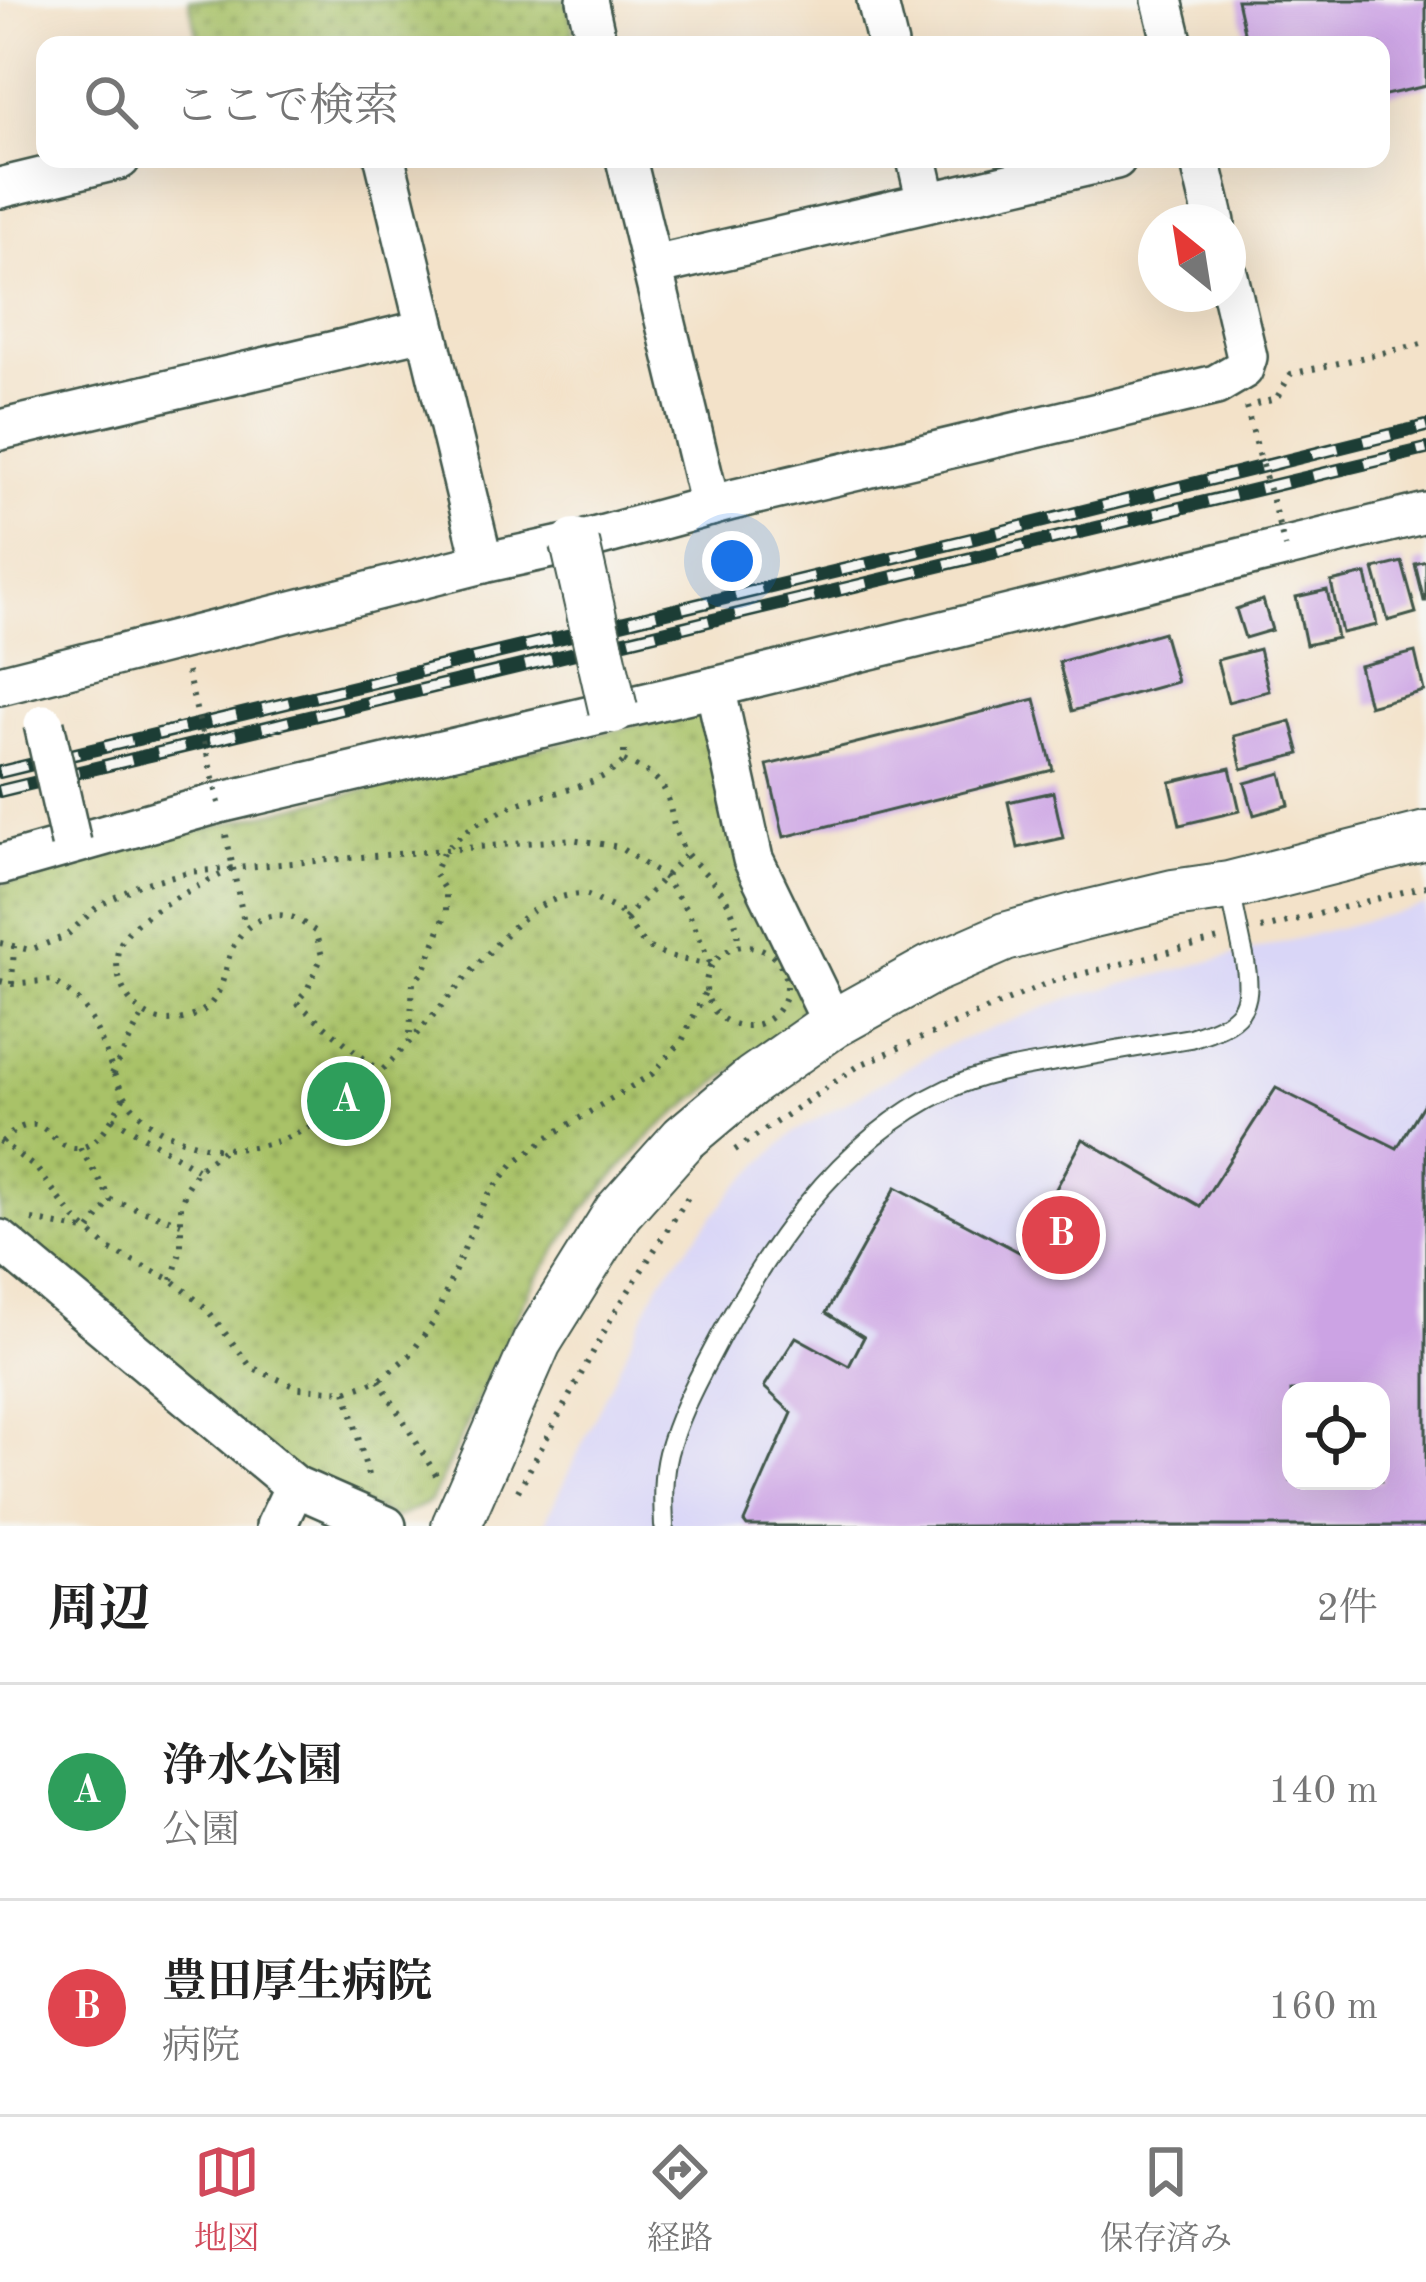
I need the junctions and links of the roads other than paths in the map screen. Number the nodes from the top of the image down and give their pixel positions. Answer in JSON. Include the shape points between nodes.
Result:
{"nodes":[{"id":1,"x":587,"y":0,"type":"edge"},
{"id":2,"x":877,"y":0,"type":"edge"},
{"id":3,"x":1162,"y":0,"type":"edge"},
{"id":4,"x":596,"y":36,"type":"edge"},
{"id":5,"x":886,"y":36,"type":"edge"},
{"id":6,"x":1171,"y":36,"type":"edge"},
{"id":7,"x":83,"y":168,"type":"edge"},
{"id":8,"x":387,"y":168,"type":"edge"},
{"id":9,"x":628,"y":168,"type":"edge"},
{"id":10,"x":919,"y":168,"type":"edge"},
{"id":11,"x":1076,"y":168,"type":"edge"},
{"id":12,"x":1201,"y":168,"type":"edge"},
{"id":13,"x":0,"y":188,"type":"edge"},
{"id":14,"x":927,"y":202,"type":"junction"},
{"id":15,"x":1210,"y":204,"type":"edge"},
{"id":16,"x":654,"y":266,"type":"junction"},
{"id":17,"x":1236,"y":312,"type":"edge"},
{"id":18,"x":424,"y":330,"type":"junction"},
{"id":19,"x":0,"y":430,"type":"edge"},
{"id":20,"x":710,"y":506,"type":"junction"},
{"id":21,"x":1426,"y":513,"type":"edge"},
{"id":22,"x":575,"y":543,"type":"junction"},
{"id":23,"x":483,"y":563,"type":"junction"},
{"id":24,"x":16,"y":681,"type":"edge"},
{"id":25,"x":715,"y":687,"type":"junction"},
{"id":26,"x":613,"y":709,"type":"junction"},
{"id":27,"x":1426,"y":836,"type":"edge"},
{"id":28,"x":71,"y":843,"type":"junction"},
{"id":29,"x":0,"y":865,"type":"edge"},
{"id":30,"x":1229,"y":886,"type":"junction"},
{"id":31,"x":833,"y":1024,"type":"junction"},
{"id":32,"x":10,"y":1228,"type":"edge"},
{"id":33,"x":295,"y":1486,"type":"junction"},
{"id":34,"x":458,"y":1521,"type":"edge"},
{"id":35,"x":383,"y":1525,"type":"edge"},
{"id":36,"x":276,"y":1526,"type":"edge"},
{"id":37,"x":664,"y":1526,"type":"edge"}],
"edges":[{"from":1,"to":4,"type":"street"},
{"from":2,"to":5,"type":"street"},
{"from":3,"to":6,"type":"street"},
{"from":7,"to":13,"type":"street"},
{"from":8,"to":18,"type":"street"},
{"from":9,"to":16,"type":"street"},
{"from":10,"to":14,"type":"street"},
{"from":11,"to":14,"type":"street"},
{"from":12,"to":15,"type":"street"},
{"from":14,"to":16,"type":"street"},
{"from":16,"to":20,"type":"street"},
{"from":17,"to":20,"type":"street","via":[[1247,357],[1243,369],[1216,385]]},
{"from":18,"to":19,"type":"street"},
{"from":18,"to":23,"type":"street"},
{"from":20,"to":22,"type":"street"},
{"from":21,"to":25,"type":"street"},
{"from":22,"to":23,"type":"street"},
{"from":22,"to":26,"type":"street","bridge":true},
{"from":23,"to":24,"type":"street"},
{"from":24,"to":28,"type":"street","bridge":true,"via":[[44,724]]},
{"from":25,"to":26,"type":"street"},
{"from":25,"to":31,"type":"street","via":[[753,859]]},
{"from":26,"to":28,"type":"street"},
{"from":27,"to":30,"type":"street"},
{"from":28,"to":29,"type":"street"},
{"from":30,"to":31,"type":"street","via":[[1005,938]]},
{"from":30,"to":37,"type":"lane","via":[[1249,983],[1238,1016],[1190,1038],[1004,1070],[949,1088],[907,1111],[825,1184],[749,1286],[684,1407],[665,1467]]},
{"from":31,"to":34,"type":"street","via":[[683,1138],[618,1212],[537,1342]]},
{"from":32,"to":33,"type":"street"},
{"from":33,"to":35,"type":"street"},
{"from":33,"to":36,"type":"street"}]}
